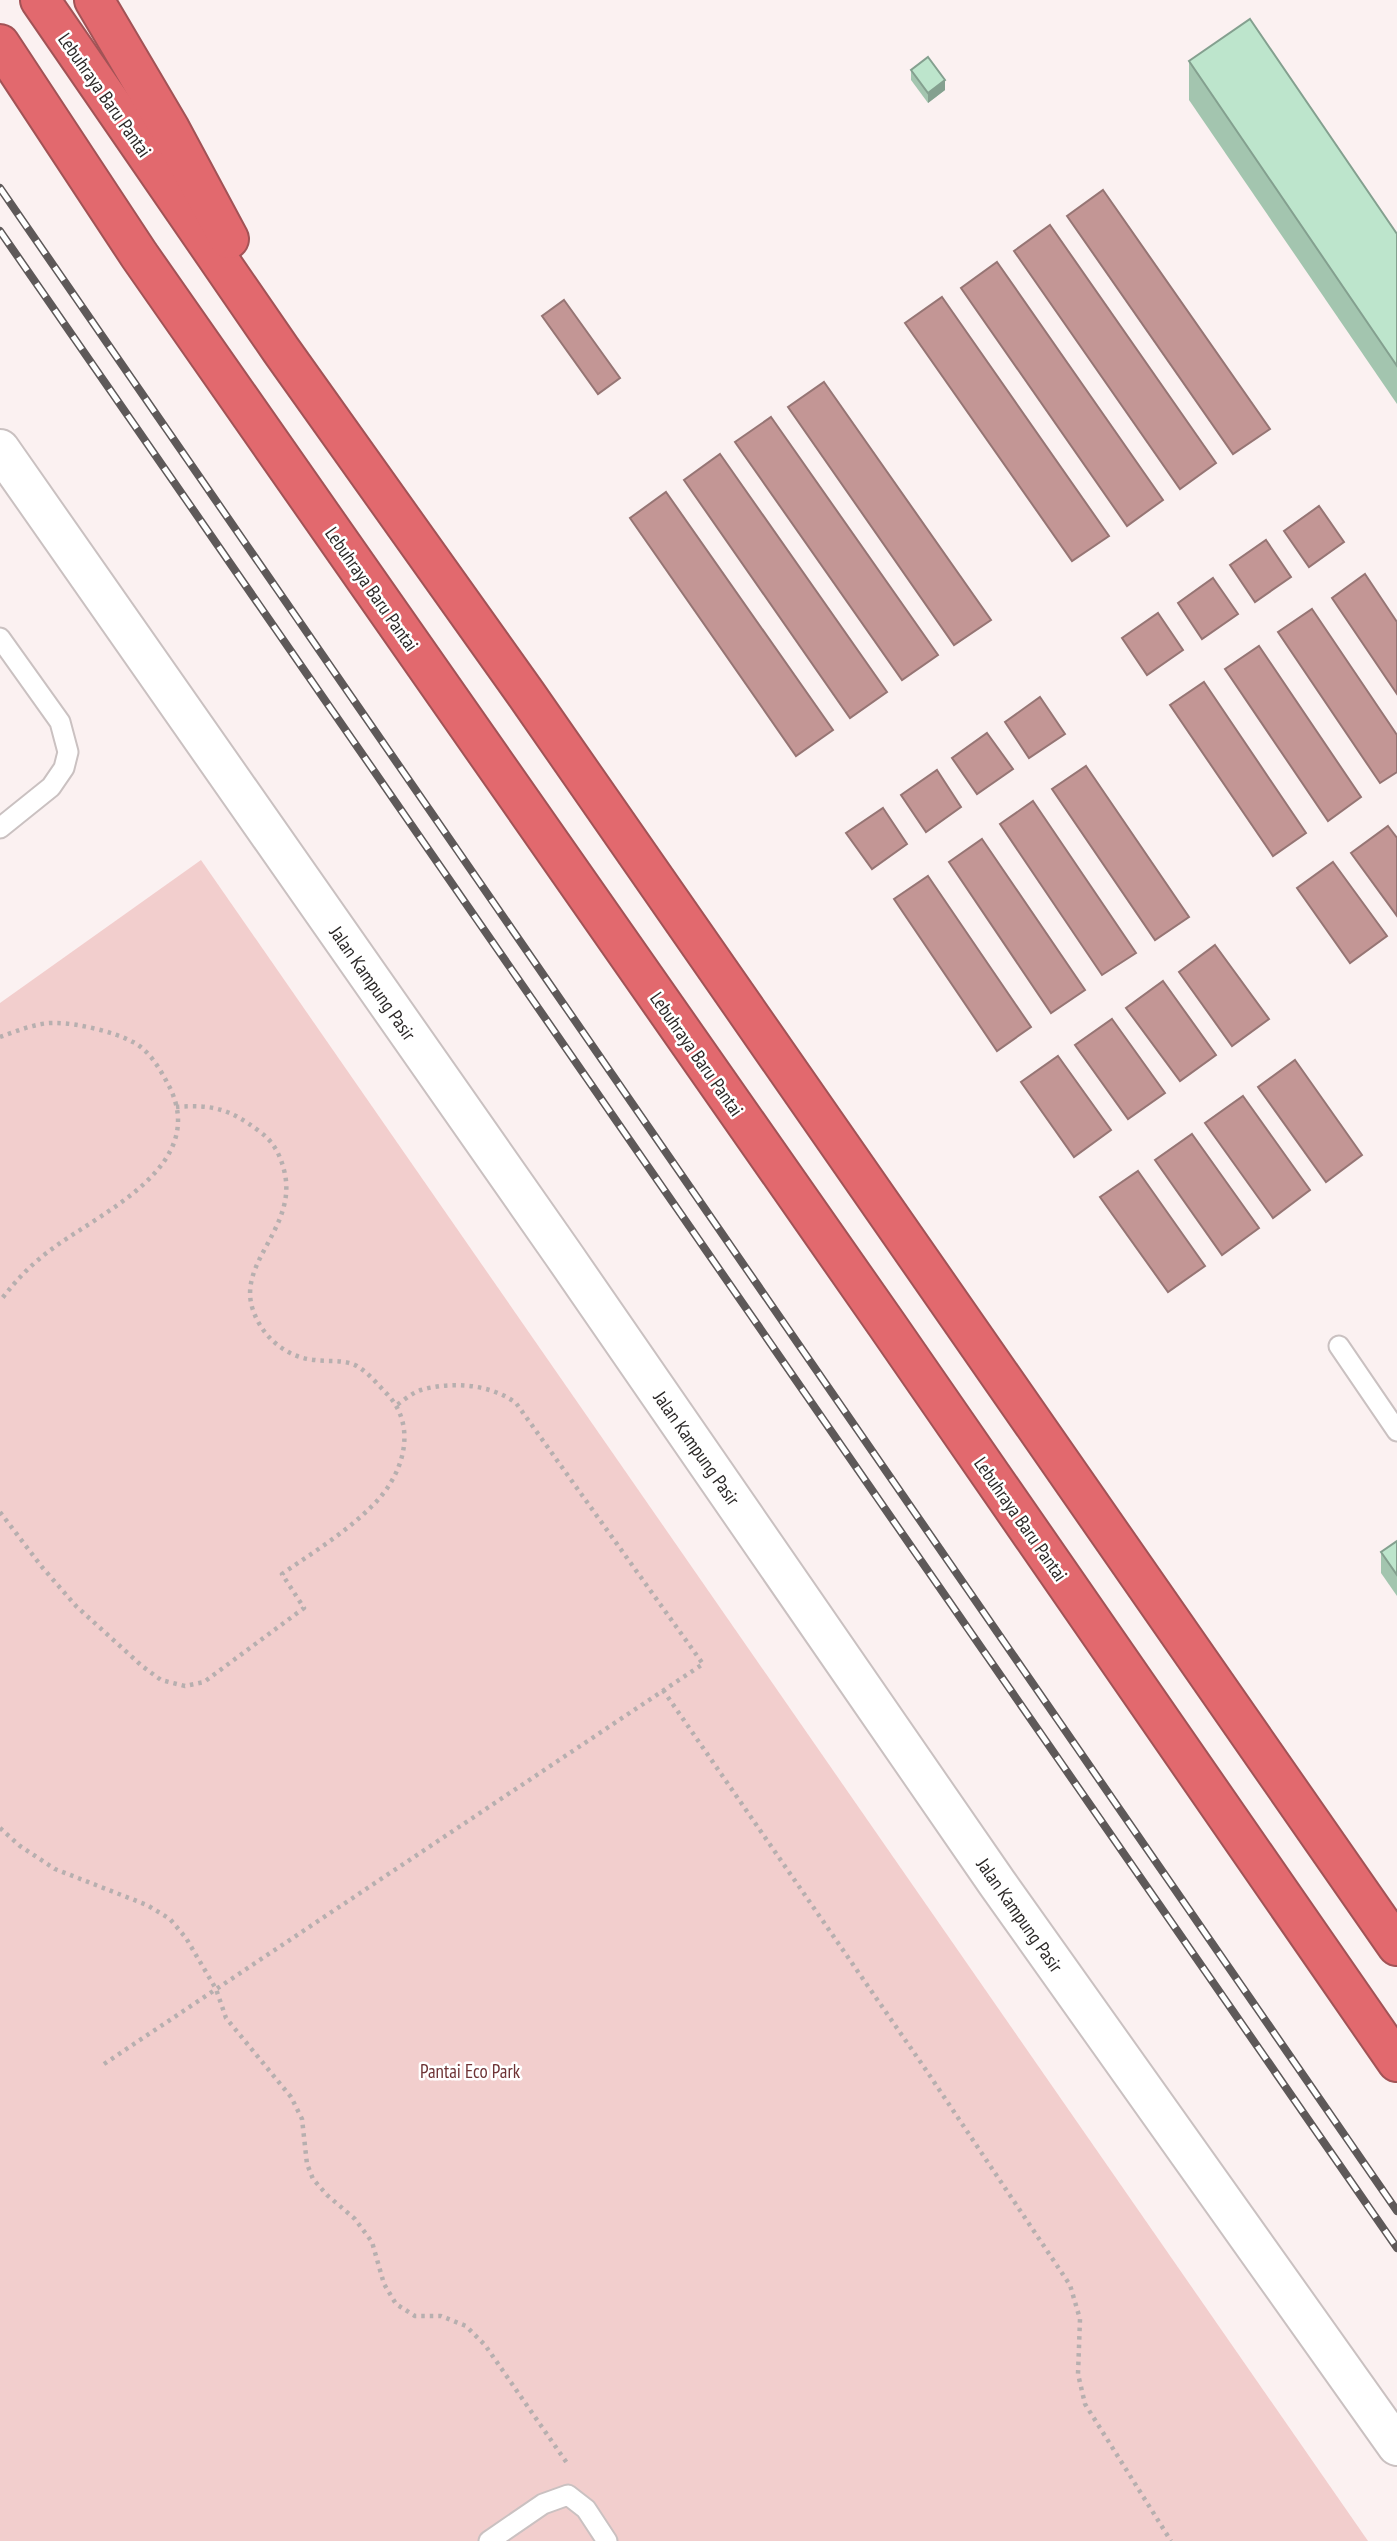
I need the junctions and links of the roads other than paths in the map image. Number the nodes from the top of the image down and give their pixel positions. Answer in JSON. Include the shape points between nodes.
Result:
{"nodes":[{"id":1,"x":40,"y":0,"type":"edge"},
{"id":2,"x":94,"y":0,"type":"edge"},
{"id":3,"x":0,"y":44,"type":"edge"},
{"id":4,"x":281,"y":350,"type":"junction"},
{"id":5,"x":0,"y":449,"type":"edge"},
{"id":6,"x":0,"y":639,"type":"edge"},
{"id":7,"x":0,"y":828,"type":"edge"},
{"id":8,"x":1339,"y":1346,"type":"dead end"},
{"id":9,"x":1397,"y":1431,"type":"edge"},
{"id":10,"x":1397,"y":1946,"type":"edge"},
{"id":11,"x":1397,"y":2062,"type":"edge"},
{"id":12,"x":1397,"y":2446,"type":"edge"},
{"id":13,"x":489,"y":2541,"type":"edge"},
{"id":14,"x":607,"y":2541,"type":"edge"}],
"edges":[{"from":1,"to":4,"type":"highway","name":"Lebuhraya Baru Pantai"},
{"from":2,"to":4,"type":"highway","via":[[211,203]]},
{"from":3,"to":11,"type":"highway","name":"Lebuhraya Baru Pantai","via":[[139,255]]},
{"from":4,"to":10,"type":"highway","name":"Lebuhraya Baru Pantai","via":[[526,694]]},
{"from":5,"to":12,"type":"street","name":"Jalan Kampung Pasir","via":[[997,1883]]},
{"from":6,"to":7,"type":"lane","via":[[60,722],[68,752],[51,787]]},
{"from":8,"to":9,"type":"lane"},
{"from":13,"to":14,"type":"lane","via":[[543,2504],[568,2495],[586,2509]]}]}
